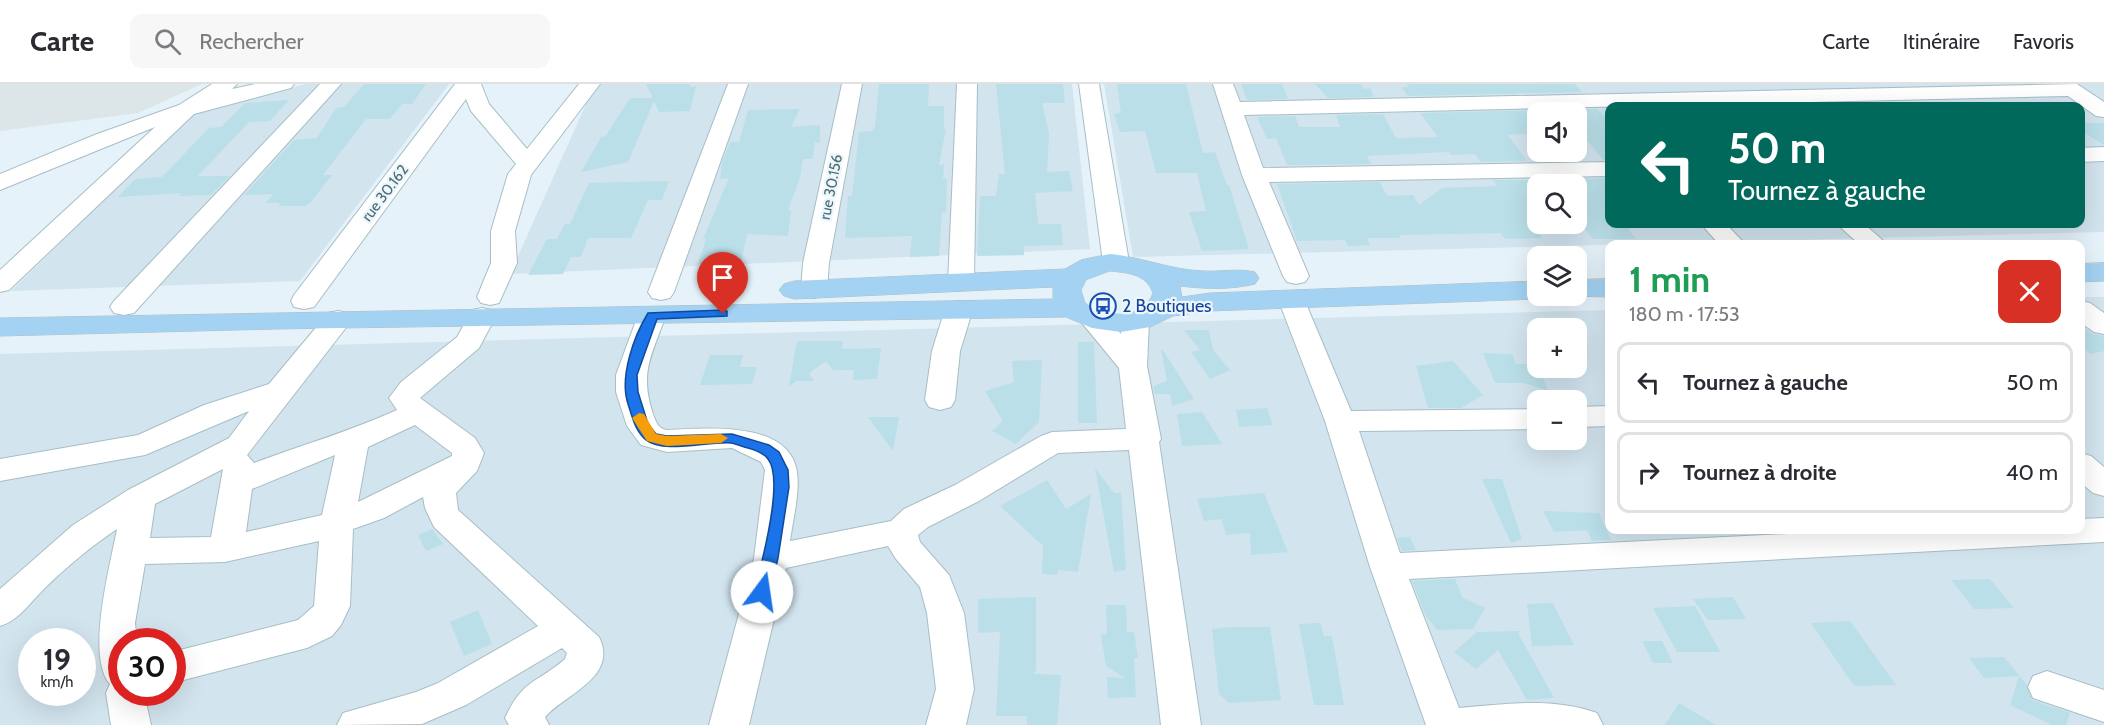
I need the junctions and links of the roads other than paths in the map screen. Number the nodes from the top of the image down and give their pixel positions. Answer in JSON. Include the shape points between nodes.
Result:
{"nodes":[{"id":1,"x":227,"y":84,"type":"edge"},
{"id":2,"x":284,"y":84,"type":"edge"},
{"id":3,"x":331,"y":84,"type":"edge"},
{"id":4,"x":468,"y":84,"type":"edge"},
{"id":5,"x":590,"y":84,"type":"edge"},
{"id":6,"x":738,"y":84,"type":"edge"},
{"id":7,"x":852,"y":84,"type":"edge"},
{"id":8,"x":967,"y":84,"type":"edge"},
{"id":9,"x":1089,"y":84,"type":"edge"},
{"id":10,"x":1223,"y":84,"type":"edge"},
{"id":11,"x":2067,"y":87,"type":"edge"},
{"id":12,"x":1709,"y":96,"type":"edge"},
{"id":13,"x":1601,"y":97,"type":"edge"},
{"id":14,"x":190,"y":106,"type":"junction"},
{"id":15,"x":1231,"y":109,"type":"junction"},
{"id":16,"x":2104,"y":111,"type":"edge"},
{"id":17,"x":2104,"y":154,"type":"edge"},
{"id":18,"x":2085,"y":155,"type":"edge"},
{"id":19,"x":527,"y":163,"type":"junction"},
{"id":20,"x":1605,"y":169,"type":"edge"},
{"id":21,"x":1254,"y":176,"type":"junction"},
{"id":22,"x":0,"y":183,"type":"edge"},
{"id":23,"x":1717,"y":228,"type":"edge"},
{"id":24,"x":1854,"y":228,"type":"edge"},
{"id":25,"x":1728,"y":240,"type":"edge"},
{"id":26,"x":1870,"y":240,"type":"edge"},
{"id":27,"x":2085,"y":254,"type":"edge"},
{"id":28,"x":2104,"y":254,"type":"edge"},
{"id":29,"x":1116,"y":262,"type":"junction"},
{"id":30,"x":1605,"y":269,"type":"edge"},
{"id":31,"x":1587,"y":270,"type":"edge"},
{"id":32,"x":1527,"y":272,"type":"edge"},
{"id":33,"x":2104,"y":272,"type":"edge"},
{"id":34,"x":2085,"y":273,"type":"edge"},
{"id":35,"x":1157,"y":274,"type":"junction"},
{"id":36,"x":1072,"y":277,"type":"junction"},
{"id":37,"x":0,"y":284,"type":"edge"},
{"id":38,"x":1293,"y":287,"type":"junction"},
{"id":39,"x":1605,"y":288,"type":"edge"},
{"id":40,"x":1587,"y":289,"type":"edge"},
{"id":41,"x":814,"y":290,"type":"junction"},
{"id":42,"x":1527,"y":290,"type":"edge"},
{"id":43,"x":960,"y":296,"type":"junction"},
{"id":44,"x":304,"y":301,"type":"junction"},
{"id":45,"x":656,"y":304,"type":"junction"},
{"id":46,"x":124,"y":307,"type":"junction"},
{"id":47,"x":486,"y":307,"type":"junction"},
{"id":48,"x":0,"y":310,"type":"edge"},
{"id":49,"x":1162,"y":310,"type":"junction"},
{"id":50,"x":1082,"y":313,"type":"junction"},
{"id":51,"x":2085,"y":313,"type":"edge"},
{"id":52,"x":338,"y":319,"type":"junction"},
{"id":53,"x":1135,"y":322,"type":"junction"},
{"id":54,"x":2104,"y":326,"type":"edge"},
{"id":55,"x":0,"y":327,"type":"edge"},
{"id":56,"x":1133,"y":366,"type":"junction"},
{"id":57,"x":279,"y":392,"type":"junction"},
{"id":58,"x":940,"y":400,"type":"dead end"},
{"id":59,"x":418,"y":412,"type":"junction"},
{"id":60,"x":1605,"y":416,"type":"edge"},
{"id":61,"x":1587,"y":417,"type":"edge"},
{"id":62,"x":1527,"y":418,"type":"edge"},
{"id":63,"x":1340,"y":421,"type":"junction"},
{"id":64,"x":1145,"y":439,"type":"junction"},
{"id":65,"x":354,"y":441,"type":"junction"},
{"id":66,"x":240,"y":446,"type":"junction"},
{"id":67,"x":468,"y":459,"type":"junction"},
{"id":68,"x":2085,"y":468,"type":"edge"},
{"id":69,"x":0,"y":470,"type":"edge"},
{"id":70,"x":238,"y":482,"type":"junction"},
{"id":71,"x":2104,"y":485,"type":"edge"},
{"id":72,"x":140,"y":498,"type":"junction"},
{"id":73,"x":336,"y":523,"type":"junction"},
{"id":74,"x":2104,"y":530,"type":"edge"},
{"id":75,"x":901,"y":531,"type":"junction"},
{"id":76,"x":2085,"y":531,"type":"edge"},
{"id":77,"x":2026,"y":534,"type":"edge"},
{"id":78,"x":225,"y":549,"type":"junction"},
{"id":79,"x":128,"y":552,"type":"junction"},
{"id":80,"x":771,"y":558,"type":"junction"},
{"id":81,"x":1387,"y":567,"type":"junction"},
{"id":82,"x":0,"y":612,"type":"edge"},
{"id":83,"x":118,"y":628,"type":"edge"},
{"id":84,"x":565,"y":628,"type":"junction"},
{"id":85,"x":186,"y":664,"type":"edge"},
{"id":86,"x":2047,"y":687,"type":"dead end"},
{"id":87,"x":127,"y":706,"type":"edge"},
{"id":88,"x":2104,"y":706,"type":"edge"},
{"id":89,"x":522,"y":722,"type":"edge"},
{"id":90,"x":131,"y":725,"type":"edge"},
{"id":91,"x":357,"y":725,"type":"edge"},
{"id":92,"x":729,"y":725,"type":"edge"},
{"id":93,"x":946,"y":725,"type":"edge"},
{"id":94,"x":1181,"y":725,"type":"edge"},
{"id":95,"x":1446,"y":725,"type":"edge"},
{"id":96,"x":1454,"y":725,"type":"edge"},
{"id":97,"x":1583,"y":725,"type":"edge"}],
"edges":[{"from":1,"to":14,"type":"street"},
{"from":2,"to":14,"type":"street"},
{"from":3,"to":46,"type":"street"},
{"from":4,"to":19,"type":"street","via":[[479,106]]},
{"from":4,"to":44,"type":"street","name":"rue 30.162"},
{"from":5,"to":19,"type":"street"},
{"from":6,"to":45,"type":"street"},
{"from":7,"to":41,"type":"street","name":"rue 30.156"},
{"from":8,"to":43,"type":"street"},
{"from":9,"to":29,"type":"street"},
{"from":10,"to":15,"type":"street"},
{"from":11,"to":12,"type":"street"},
{"from":11,"to":16,"type":"street"},
{"from":12,"to":13,"type":"street"},
{"from":13,"to":15,"type":"street"},
{"from":14,"to":22,"type":"street"},
{"from":14,"to":37,"type":"street"},
{"from":15,"to":21,"type":"street"},
{"from":17,"to":18,"type":"street"},
{"from":19,"to":47,"type":"street","via":[[502,231],[504,263]]},
{"from":20,"to":21,"type":"street"},
{"from":21,"to":38,"type":"street"},
{"from":23,"to":25,"type":"street"},
{"from":24,"to":26,"type":"street"},
{"from":27,"to":28,"type":"main road"},
{"from":29,"to":35,"type":"main road"},
{"from":29,"to":36,"type":"main road","via":[[1093,266]]},
{"from":30,"to":31,"type":"main road"},
{"from":32,"to":38,"type":"main road"},
{"from":33,"to":34,"type":"main road"},
{"from":35,"to":38,"type":"main road"},
{"from":35,"to":49,"type":"main road","via":[[1169,291]]},
{"from":36,"to":43,"type":"main road"},
{"from":36,"to":50,"type":"main road","via":[[1066,295]]},
{"from":38,"to":42,"type":"main road"},
{"from":38,"to":49,"type":"main road"},
{"from":38,"to":63,"type":"street"},
{"from":39,"to":40,"type":"main road"},
{"from":41,"to":43,"type":"main road"},
{"from":41,"to":45,"type":"main road"},
{"from":43,"to":45,"type":"main road"},
{"from":43,"to":50,"type":"main road"},
{"from":43,"to":58,"type":"street","via":[[946,351]]},
{"from":44,"to":46,"type":"main road"},
{"from":44,"to":47,"type":"main road"},
{"from":45,"to":47,"type":"main road"},
{"from":45,"to":80,"type":"street","via":[[631,375],[631,392],[642,426],[652,438],[732,438],[774,455],[781,470],[781,487]]},
{"from":46,"to":48,"type":"main road"},
{"from":47,"to":52,"type":"main road"},
{"from":47,"to":59,"type":"street","via":[[469,342],[406,394],[405,402]]},
{"from":49,"to":53,"type":"main road"},
{"from":50,"to":53,"type":"main road","via":[[1106,322]]},
{"from":50,"to":56,"type":"street"},
{"from":51,"to":54,"type":"street"},
{"from":52,"to":55,"type":"main road"},
{"from":52,"to":57,"type":"street"},
{"from":53,"to":56,"type":"street"},
{"from":56,"to":64,"type":"street"},
{"from":57,"to":66,"type":"street"},
{"from":57,"to":69,"type":"street","via":[[215,412],[137,446]]},
{"from":59,"to":65,"type":"street"},
{"from":59,"to":67,"type":"street","via":[[464,446]]},
{"from":60,"to":61,"type":"street"},
{"from":62,"to":63,"type":"street"},
{"from":63,"to":81,"type":"street"},
{"from":64,"to":75,"type":"street","via":[[1052,443],[916,518]]},
{"from":64,"to":94,"type":"street","via":[[1161,593]]},
{"from":65,"to":70,"type":"street","via":[[318,450]]},
{"from":65,"to":73,"type":"street"},
{"from":66,"to":70,"type":"street"},
{"from":66,"to":72,"type":"street"},
{"from":67,"to":73,"type":"street","via":[[372,510]]},
{"from":67,"to":84,"type":"street","via":[[443,485],[441,510],[450,524]]},
{"from":68,"to":71,"type":"street"},
{"from":70,"to":78,"type":"street"},
{"from":72,"to":79,"type":"street"},
{"from":72,"to":82,"type":"street","via":[[85,534]]},
{"from":73,"to":78,"type":"street"},
{"from":73,"to":85,"type":"street","via":[[332,606],[329,616],[317,628]]},
{"from":74,"to":76,"type":"street"},
{"from":75,"to":80,"type":"street"},
{"from":75,"to":93,"type":"street","via":[[902,544],[932,576],[942,604],[952,650],[955,690]]},
{"from":77,"to":81,"type":"street"},
{"from":78,"to":79,"type":"street"},
{"from":79,"to":83,"type":"street"},
{"from":80,"to":92,"type":"street"},
{"from":81,"to":95,"type":"street"},
{"from":84,"to":89,"type":"street","via":[[586,648],[586,660],[581,669],[533,700]]},
{"from":84,"to":91,"type":"street","via":[[452,694],[422,707]]},
{"from":86,"to":88,"type":"street"},
{"from":87,"to":90,"type":"street"},
{"from":96,"to":97,"type":"street","via":[[1530,719]]}]}
